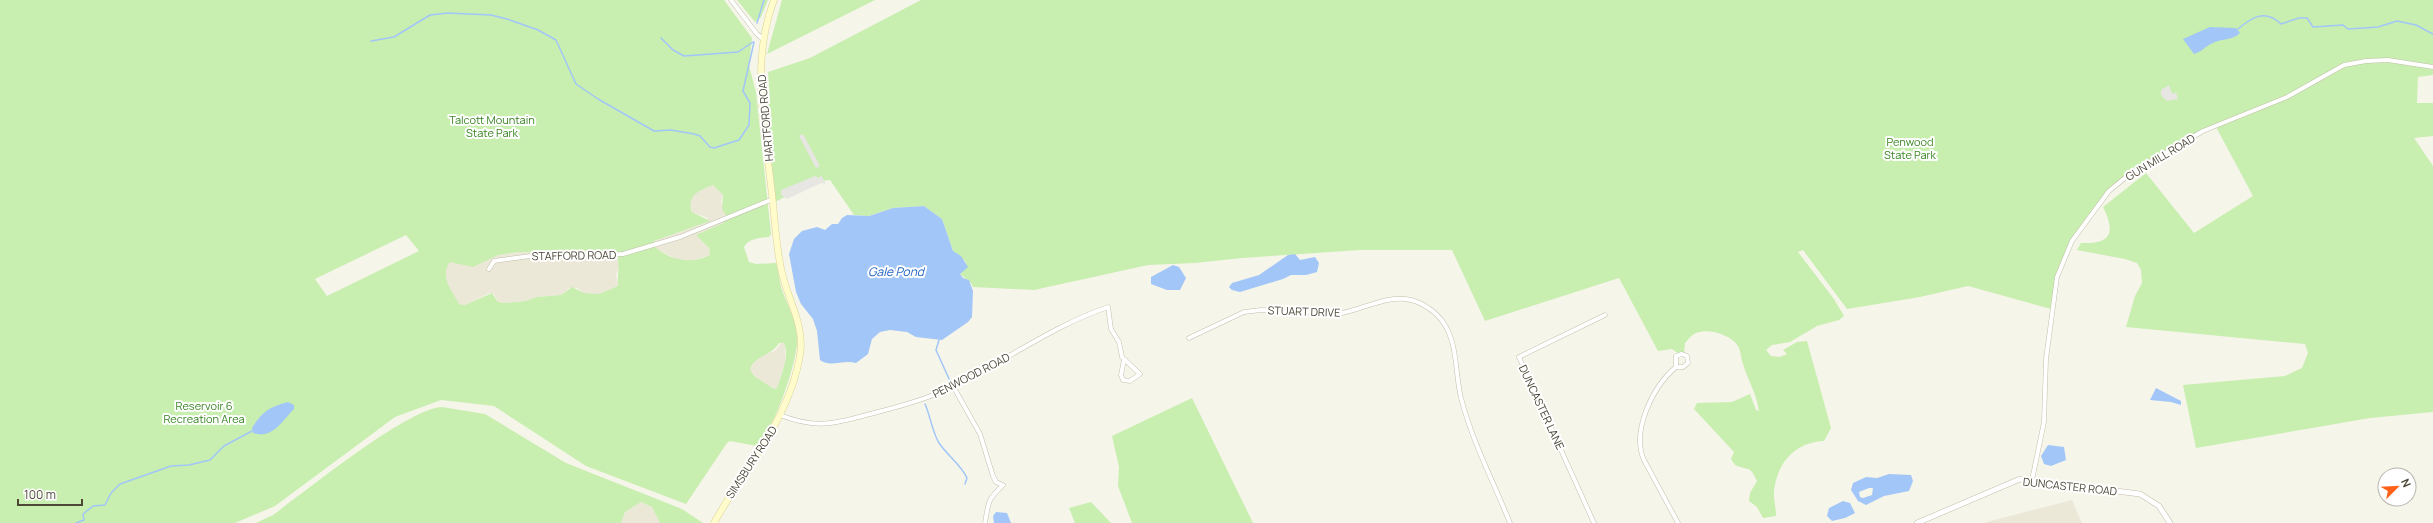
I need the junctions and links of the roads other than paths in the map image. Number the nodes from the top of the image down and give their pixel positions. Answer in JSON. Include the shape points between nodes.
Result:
{"nodes":[{"id":1,"x":731,"y":0,"type":"edge"},
{"id":2,"x":774,"y":0,"type":"edge"},
{"id":3,"x":763,"y":39,"type":"junction"},
{"id":4,"x":2433,"y":67,"type":"edge"},
{"id":5,"x":773,"y":199,"type":"junction"},
{"id":6,"x":776,"y":238,"type":"joint"},
{"id":7,"x":489,"y":269,"type":"dead end"},
{"id":8,"x":1605,"y":315,"type":"dead end"},
{"id":9,"x":1189,"y":338,"type":"dead end"},
{"id":10,"x":1124,"y":360,"type":"junction"},
{"id":11,"x":1676,"y":367,"type":"dead end"},
{"id":12,"x":953,"y":386,"type":"junction"},
{"id":13,"x":780,"y":415,"type":"junction"},
{"id":14,"x":2032,"y":480,"type":"junction"},
{"id":15,"x":714,"y":523,"type":"edge"},
{"id":16,"x":985,"y":523,"type":"edge"},
{"id":17,"x":1510,"y":523,"type":"edge"},
{"id":18,"x":1594,"y":523,"type":"edge"},
{"id":19,"x":1678,"y":523,"type":"edge"},
{"id":20,"x":1917,"y":523,"type":"edge"},
{"id":21,"x":2170,"y":523,"type":"edge"}],
"edges":[{"from":1,"to":3,"type":"street"},
{"from":2,"to":3,"type":"main road","name":"HARTFORD ROAD"},
{"from":3,"to":5,"type":"main road","name":"HARTFORD ROAD","via":[[760,84]]},
{"from":4,"to":14,"type":"street","name":"GUN MILL ROAD","via":[[2388,60],[2344,65],[2287,97],[2203,131],[2131,173],[2110,191],[2072,241],[2057,278],[2046,359],[2044,422]]},
{"from":5,"to":6,"type":"main road","name":"HARTFORD ROAD"},
{"from":5,"to":7,"type":"street","name":"STAFFORD ROAD","via":[[680,237],[623,254],[528,256],[494,261]]},
{"from":6,"to":13,"type":"main road","name":"SIMSBURY ROAD","via":[[782,272],[801,342],[798,365]]},
{"from":8,"to":18,"type":"street","name":"DUNCASTER LANE","via":[[1519,357]]},
{"from":9,"to":17,"type":"street","name":"STUART DRIVE","via":[[1244,312],[1261,310],[1324,314],[1343,313],[1395,299],[1420,303],[1435,313],[1450,334],[1461,399]]},
{"from":10,"to":10,"type":"street","via":[[1140,374],[1130,381],[1123,380],[1121,375]]},
{"from":10,"to":12,"type":"street","name":"PENWOOD ROAD","via":[[1119,342],[1111,329],[1108,306],[1065,325]]},
{"from":11,"to":19,"type":"street","via":[[1658,388],[1638,437],[1642,455]]},
{"from":12,"to":13,"type":"street","name":"PENWOOD ROAD","via":[[913,402],[832,424],[804,422]]},
{"from":12,"to":16,"type":"street","via":[[980,434],[996,482],[1003,485],[993,493]]},
{"from":13,"to":15,"type":"main road","name":"SIMSBURY ROAD","via":[[769,436],[731,491]]},
{"from":14,"to":20,"type":"street","name":"DUNCASTER ROAD","via":[[2008,482]]},
{"from":14,"to":21,"type":"street","name":"DUNCASTER ROAD","via":[[2140,494],[2159,506]]}]}
